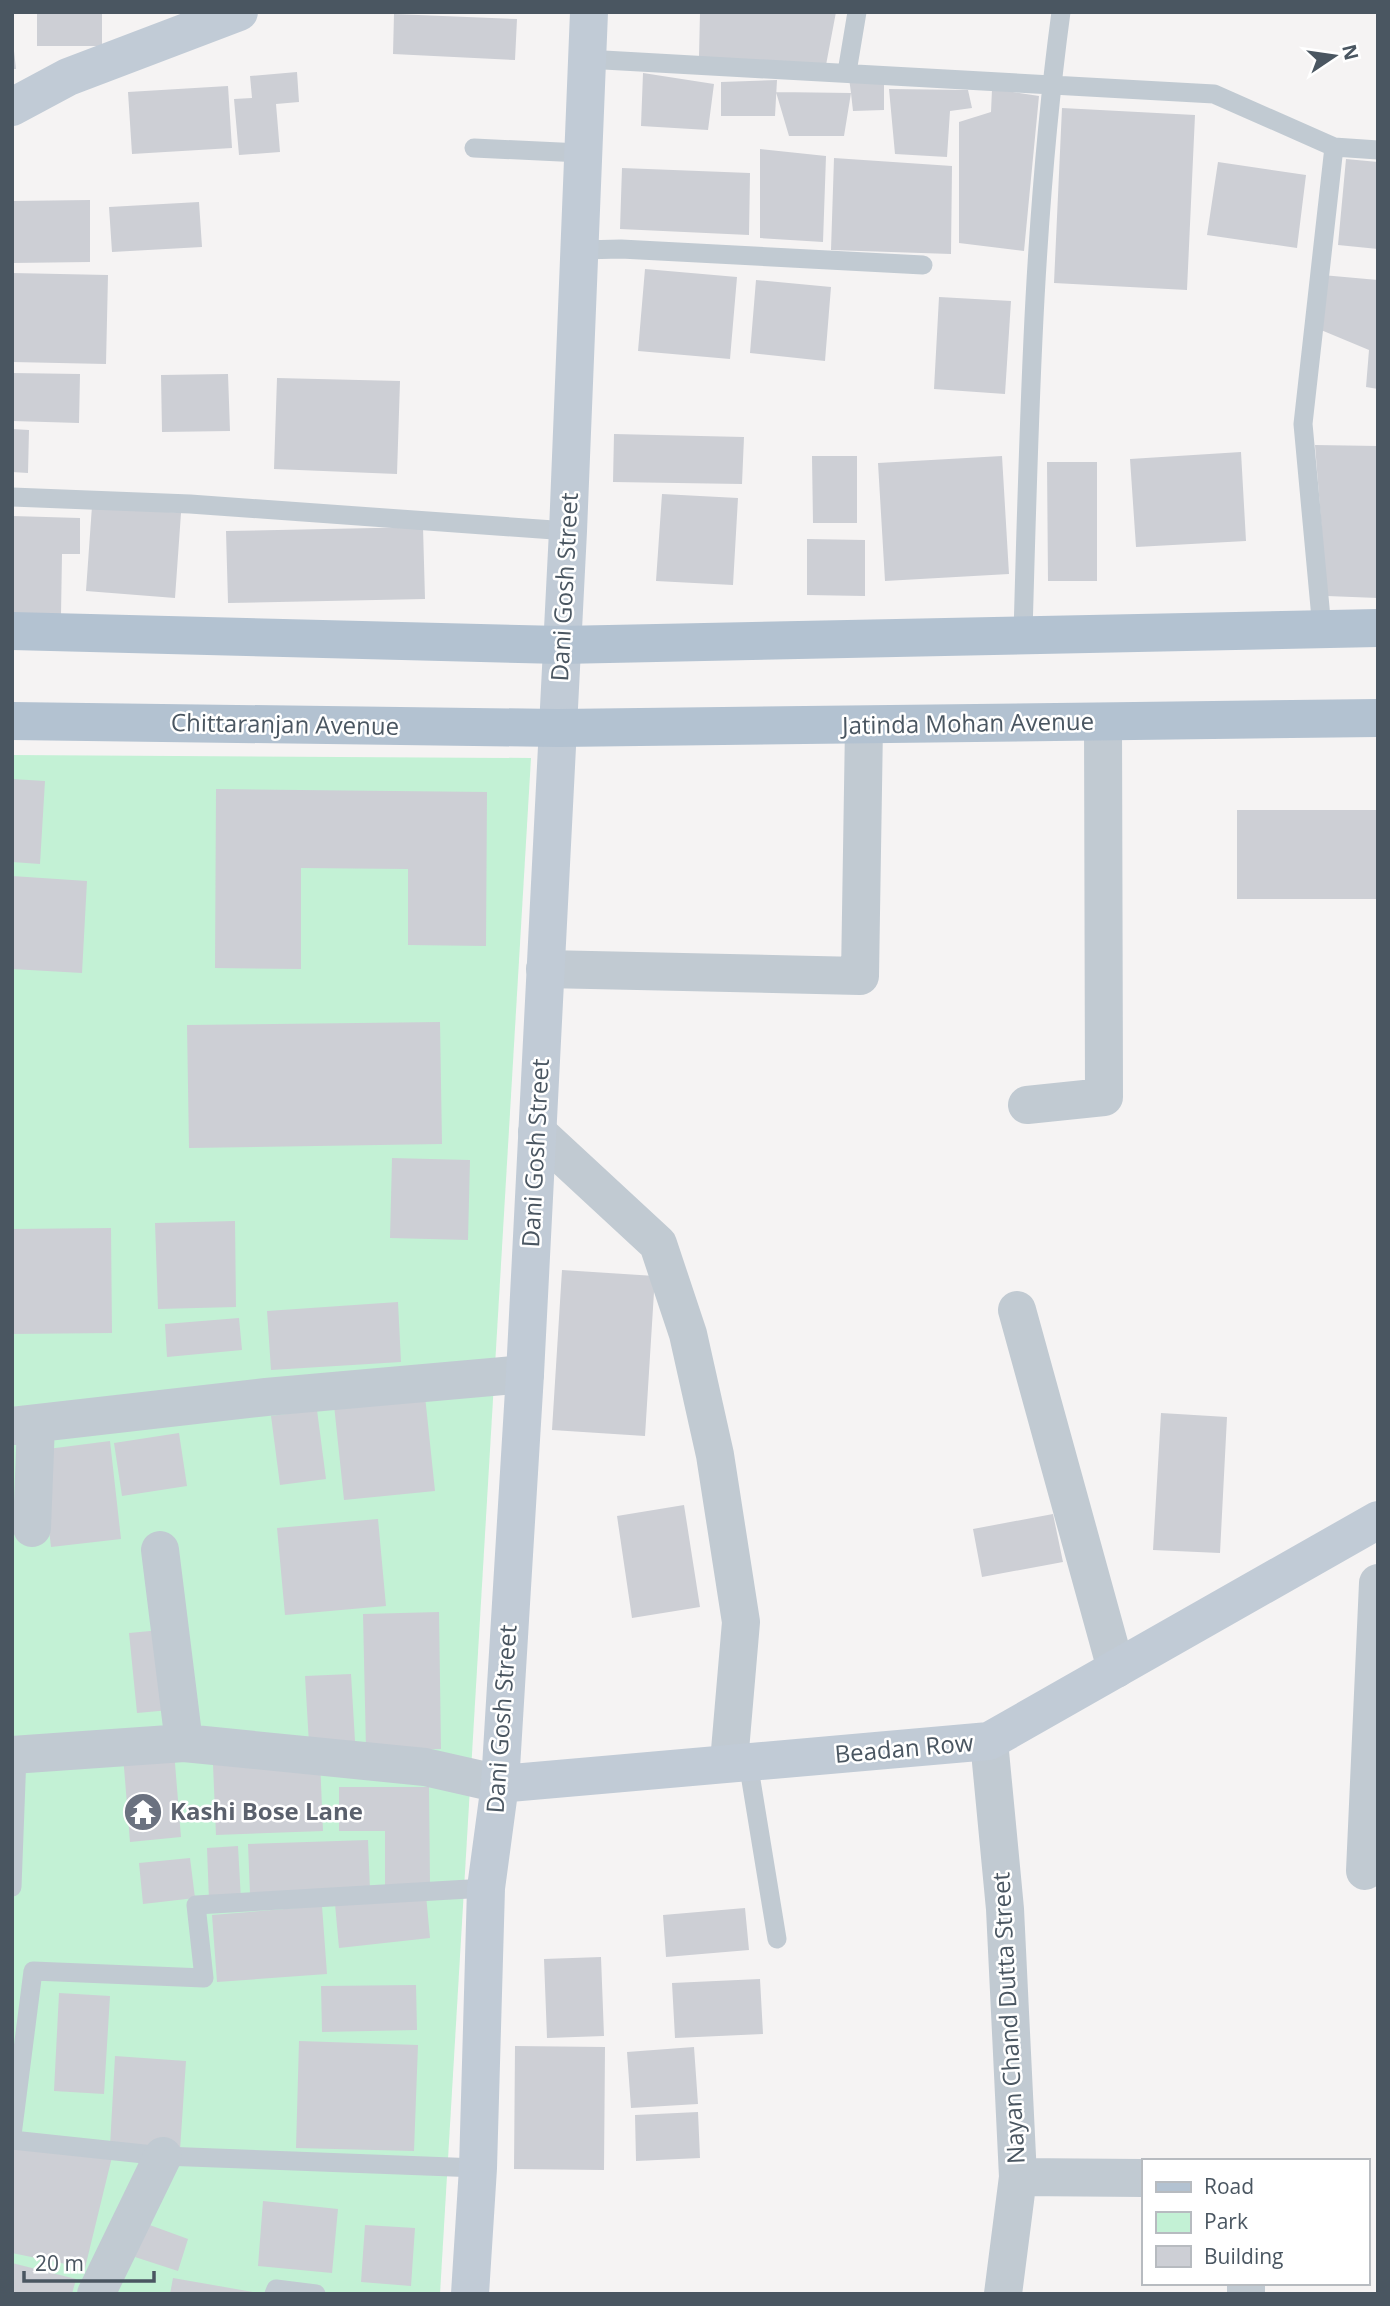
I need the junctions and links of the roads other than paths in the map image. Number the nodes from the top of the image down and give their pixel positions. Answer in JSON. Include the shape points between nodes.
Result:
{"nodes":[{"id":1,"x":239,"y":12,"type":"edge"},
{"id":2,"x":589,"y":12,"type":"edge"},
{"id":3,"x":857,"y":12,"type":"edge"},
{"id":4,"x":1061,"y":12,"type":"edge"},
{"id":5,"x":586,"y":59,"type":"junction"},
{"id":6,"x":846,"y":72,"type":"junction"},
{"id":7,"x":1051,"y":85,"type":"junction"},
{"id":8,"x":12,"y":107,"type":"edge"},
{"id":9,"x":1334,"y":147,"type":"junction"},
{"id":10,"x":474,"y":148,"type":"dead end"},
{"id":11,"x":1378,"y":150,"type":"edge"},
{"id":12,"x":581,"y":153,"type":"junction"},
{"id":13,"x":581,"y":250,"type":"junction"},
{"id":14,"x":923,"y":265,"type":"dead end"},
{"id":15,"x":12,"y":497,"type":"edge"},
{"id":16,"x":569,"y":531,"type":"junction"},
{"id":17,"x":1378,"y":628,"type":"edge"},
{"id":18,"x":1322,"y":629,"type":"junction"},
{"id":19,"x":12,"y":631,"type":"edge"},
{"id":20,"x":1023,"y":633,"type":"junction"},
{"id":21,"x":561,"y":645,"type":"junction"},
{"id":22,"x":1378,"y":718,"type":"edge"},
{"id":23,"x":12,"y":722,"type":"edge"},
{"id":24,"x":1103,"y":722,"type":"junction"},
{"id":25,"x":864,"y":726,"type":"junction"},
{"id":26,"x":558,"y":728,"type":"junction"},
{"id":27,"x":545,"y":969,"type":"junction"},
{"id":28,"x":1027,"y":1105,"type":"dead end"},
{"id":29,"x":537,"y":1132,"type":"junction"},
{"id":30,"x":1017,"y":1310,"type":"dead end"},
{"id":31,"x":525,"y":1374,"type":"junction"},
{"id":32,"x":24,"y":1425,"type":"edge"},
{"id":33,"x":1378,"y":1520,"type":"edge"},
{"id":34,"x":32,"y":1528,"type":"dead end"},
{"id":35,"x":160,"y":1550,"type":"dead end"},
{"id":36,"x":1378,"y":1583,"type":"edge"},
{"id":37,"x":1116,"y":1669,"type":"junction"},
{"id":38,"x":989,"y":1741,"type":"junction"},
{"id":39,"x":184,"y":1743,"type":"junction"},
{"id":40,"x":15,"y":1755,"type":"edge"},
{"id":41,"x":738,"y":1762,"type":"junction"},
{"id":42,"x":500,"y":1784,"type":"junction"},
{"id":43,"x":1365,"y":1871,"type":"dead end"},
{"id":44,"x":12,"y":1887,"type":"edge"},
{"id":45,"x":486,"y":1888,"type":"junction"},
{"id":46,"x":777,"y":1939,"type":"dead end"},
{"id":47,"x":12,"y":2137,"type":"edge"},
{"id":48,"x":163,"y":2156,"type":"junction"},
{"id":49,"x":478,"y":2168,"type":"junction"},
{"id":50,"x":1018,"y":2177,"type":"junction"},
{"id":51,"x":1142,"y":2178,"type":"edge"},
{"id":52,"x":96,"y":2294,"type":"edge"},
{"id":53,"x":274,"y":2294,"type":"edge"},
{"id":54,"x":316,"y":2294,"type":"edge"},
{"id":55,"x":470,"y":2294,"type":"edge"},
{"id":56,"x":1003,"y":2294,"type":"edge"}],
"edges":[{"from":1,"to":8,"type":"street","via":[[68,77]]},
{"from":2,"to":5,"type":"street","name":"Dani Gosh Street"},
{"from":3,"to":6,"type":"lane"},
{"from":4,"to":7,"type":"lane"},
{"from":5,"to":6,"type":"lane"},
{"from":5,"to":12,"type":"street","name":"Dani Gosh Street"},
{"from":6,"to":7,"type":"lane"},
{"from":7,"to":9,"type":"lane","via":[[1214,94]]},
{"from":7,"to":20,"type":"lane","via":[[1033,302]]},
{"from":9,"to":11,"type":"lane"},
{"from":9,"to":18,"type":"lane","via":[[1303,424]]},
{"from":10,"to":12,"type":"lane"},
{"from":12,"to":13,"type":"street","name":"Dani Gosh Street"},
{"from":13,"to":14,"type":"lane"},
{"from":13,"to":16,"type":"street","name":"Dani Gosh Street"},
{"from":15,"to":16,"type":"lane","via":[[190,504]]},
{"from":16,"to":21,"type":"street","name":"Dani Gosh Street"},
{"from":17,"to":18,"type":"main road"},
{"from":18,"to":20,"type":"main road"},
{"from":19,"to":21,"type":"main road"},
{"from":20,"to":21,"type":"main road"},
{"from":21,"to":26,"type":"street","name":"Dani Gosh Street"},
{"from":22,"to":24,"type":"main road","name":"Jatinda Mohan Avenue"},
{"from":23,"to":26,"type":"main road","name":"Chittaranjan Avenue"},
{"from":24,"to":25,"type":"main road","name":"Jatinda Mohan Avenue"},
{"from":24,"to":28,"type":"street","via":[[1104,1097]]},
{"from":25,"to":26,"type":"main road","name":"Jatinda Mohan Avenue"},
{"from":25,"to":27,"type":"street","via":[[860,976]]},
{"from":26,"to":27,"type":"street","name":"Dani Gosh Street"},
{"from":27,"to":29,"type":"street","name":"Dani Gosh Street"},
{"from":29,"to":31,"type":"street","name":"Dani Gosh Street"},
{"from":29,"to":41,"type":"street","via":[[658,1244],[688,1335],[715,1455],[741,1622]]},
{"from":30,"to":37,"type":"street"},
{"from":31,"to":32,"type":"street"},
{"from":31,"to":42,"type":"street","name":"Dani Gosh Street"},
{"from":32,"to":34,"type":"street"},
{"from":33,"to":37,"type":"street","name":"Beadan Row"},
{"from":35,"to":39,"type":"street"},
{"from":36,"to":43,"type":"street"},
{"from":37,"to":38,"type":"street","name":"Beadan Row"},
{"from":38,"to":41,"type":"street","name":"Beadan Row"},
{"from":38,"to":50,"type":"street","name":"Nayan Chand Dutta Street","via":[[1005,1909]]},
{"from":39,"to":40,"type":"street"},
{"from":39,"to":42,"type":"street","via":[[425,1768]]},
{"from":40,"to":44,"type":"lane"},
{"from":41,"to":42,"type":"street","name":"Beadan Row"},
{"from":41,"to":46,"type":"lane"},
{"from":42,"to":45,"type":"street","name":"Dani Gosh Street"},
{"from":45,"to":47,"type":"lane","via":[[196,1905],[204,1978],[33,1971]]},
{"from":45,"to":49,"type":"street","name":"Dani Gosh Street"},
{"from":47,"to":48,"type":"lane"},
{"from":48,"to":49,"type":"lane"},
{"from":48,"to":52,"type":"street"},
{"from":49,"to":55,"type":"street","name":"Dani Gosh Street"},
{"from":50,"to":51,"type":"street"},
{"from":50,"to":56,"type":"street","name":"Nayan Chand Dutta Street"},
{"from":53,"to":54,"type":"lane","via":[[276,2289]]}]}
